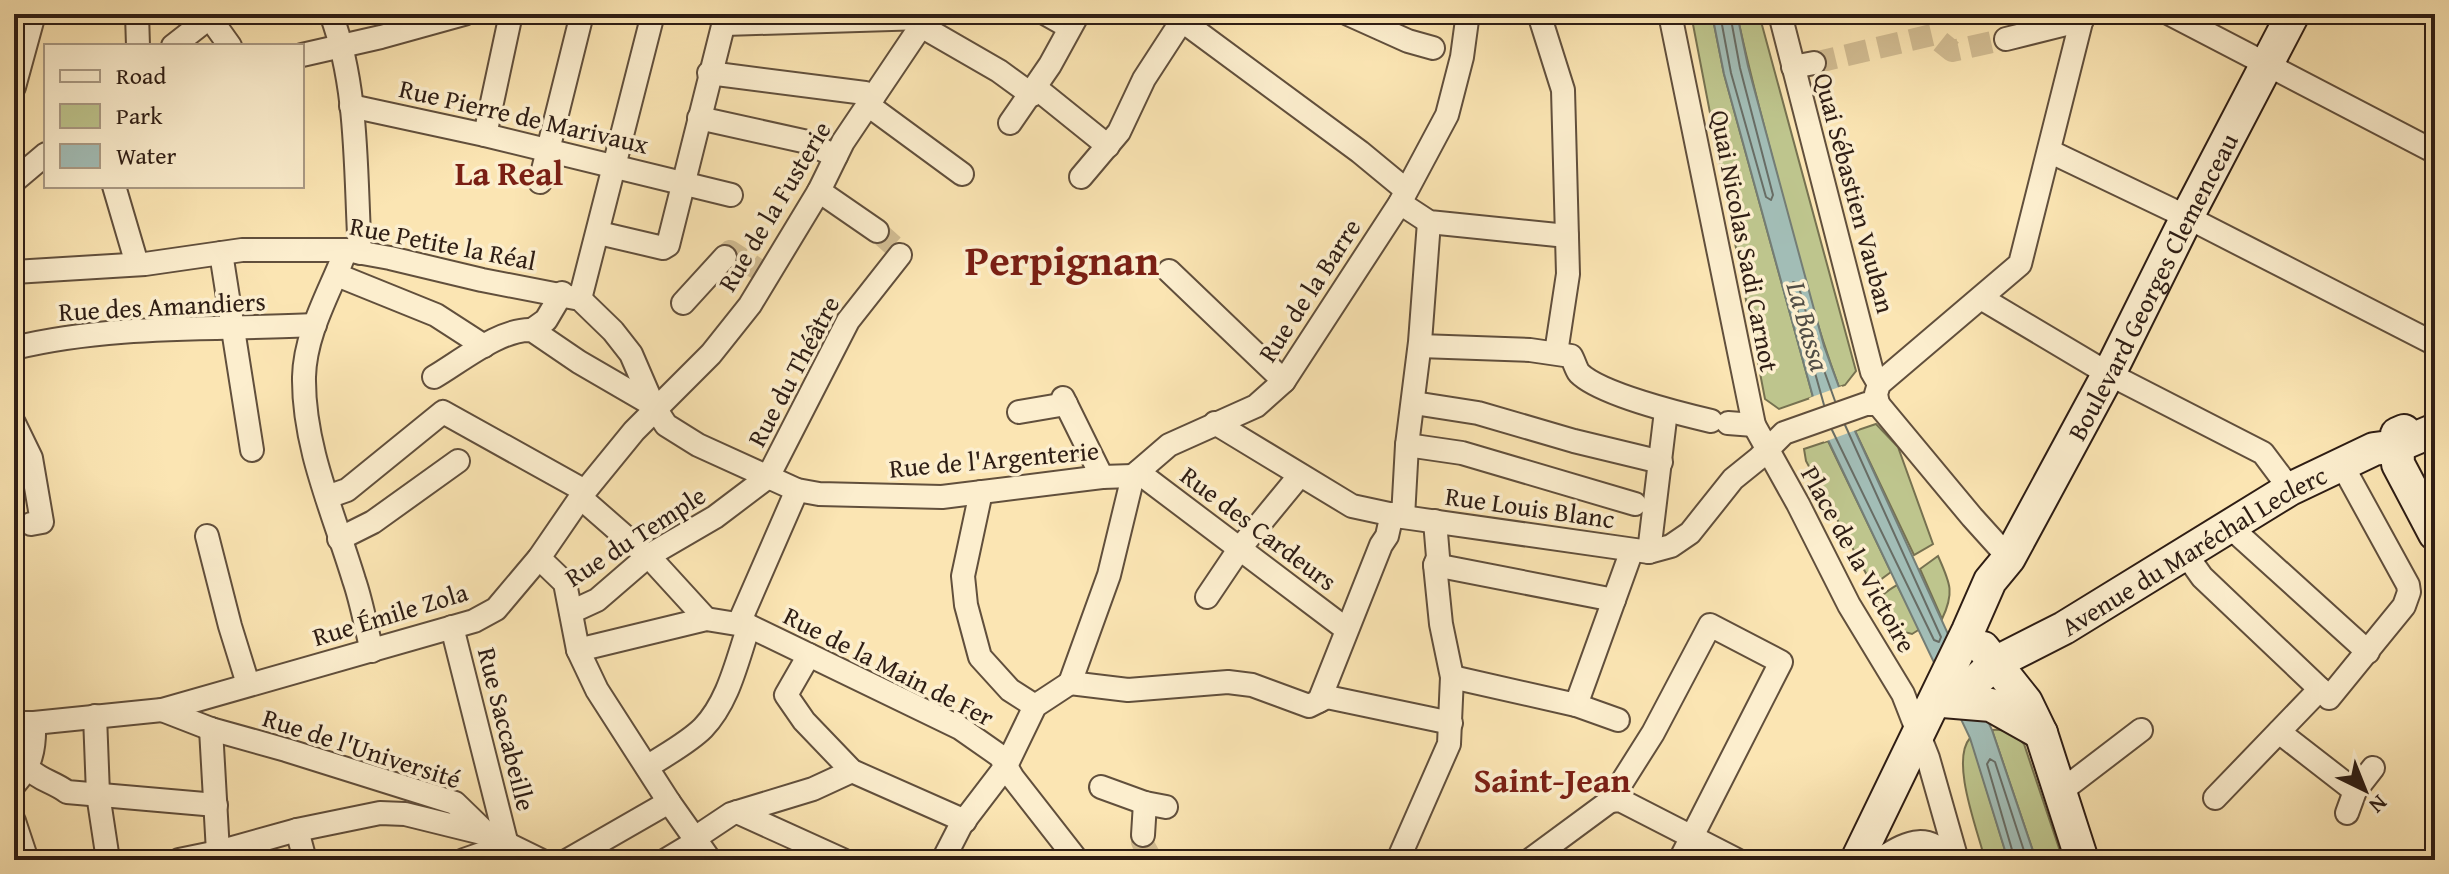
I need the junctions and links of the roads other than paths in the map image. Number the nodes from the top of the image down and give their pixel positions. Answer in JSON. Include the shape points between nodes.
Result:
{"nodes":[{"id":1,"x":34,"y":14,"type":"edge"},
{"id":2,"x":137,"y":14,"type":"edge"},
{"id":3,"x":331,"y":14,"type":"edge"},
{"id":4,"x":511,"y":14,"type":"edge"},
{"id":5,"x":582,"y":14,"type":"edge"},
{"id":6,"x":653,"y":14,"type":"edge"},
{"id":7,"x":1046,"y":14,"type":"edge"},
{"id":8,"x":1348,"y":14,"type":"edge"},
{"id":9,"x":1539,"y":14,"type":"edge"},
{"id":10,"x":1670,"y":14,"type":"edge"},
{"id":11,"x":1780,"y":14,"type":"edge"},
{"id":12,"x":2170,"y":14,"type":"edge"},
{"id":13,"x":2293,"y":14,"type":"edge"},
{"id":14,"x":456,"y":15,"type":"edge"},
{"id":15,"x":212,"y":16,"type":"edge"},
{"id":16,"x":1468,"y":16,"type":"edge"},
{"id":17,"x":2082,"y":17,"type":"edge"},
{"id":18,"x":1177,"y":18,"type":"edge"},
{"id":19,"x":725,"y":19,"type":"edge"},
{"id":20,"x":924,"y":19,"type":"edge"},
{"id":21,"x":1074,"y":21,"type":"edge"},
{"id":22,"x":2006,"y":39,"type":"tunnel mouth"},
{"id":23,"x":138,"y":44,"type":"edge"},
{"id":24,"x":176,"y":44,"type":"edge"},
{"id":25,"x":229,"y":44,"type":"edge"},
{"id":26,"x":343,"y":46,"type":"junction"},
{"id":27,"x":1449,"y":53,"type":"junction"},
{"id":28,"x":304,"y":55,"type":"edge"},
{"id":29,"x":2267,"y":64,"type":"junction"},
{"id":30,"x":709,"y":73,"type":"junction"},
{"id":31,"x":14,"y":87,"type":"edge"},
{"id":32,"x":1034,"y":92,"type":"junction"},
{"id":33,"x":871,"y":102,"type":"junction"},
{"id":34,"x":351,"y":106,"type":"junction"},
{"id":35,"x":699,"y":118,"type":"junction"},
{"id":36,"x":1010,"y":123,"type":"dead end"},
{"id":37,"x":485,"y":135,"type":"junction"},
{"id":38,"x":1108,"y":146,"type":"junction"},
{"id":39,"x":2049,"y":151,"type":"junction"},
{"id":40,"x":548,"y":152,"type":"junction"},
{"id":41,"x":2435,"y":152,"type":"edge"},
{"id":42,"x":44,"y":156,"type":"edge"},
{"id":43,"x":836,"y":156,"type":"junction"},
{"id":44,"x":615,"y":166,"type":"junction"},
{"id":45,"x":962,"y":174,"type":"dead end"},
{"id":46,"x":1081,"y":177,"type":"dead end"},
{"id":47,"x":14,"y":181,"type":"edge"},
{"id":48,"x":540,"y":182,"type":"dead end"},
{"id":49,"x":684,"y":183,"type":"junction"},
{"id":50,"x":115,"y":188,"type":"edge"},
{"id":51,"x":819,"y":191,"type":"junction"},
{"id":52,"x":731,"y":195,"type":"dead end"},
{"id":53,"x":1403,"y":197,"type":"junction"},
{"id":54,"x":2187,"y":217,"type":"junction"},
{"id":55,"x":1429,"y":222,"type":"junction"},
{"id":56,"x":877,"y":231,"type":"tunnel mouth"},
{"id":57,"x":599,"y":233,"type":"junction"},
{"id":58,"x":1567,"y":236,"type":"junction"},
{"id":59,"x":353,"y":251,"type":"junction"},
{"id":60,"x":221,"y":253,"type":"junction"},
{"id":61,"x":900,"y":255,"type":"dead end"},
{"id":62,"x":725,"y":257,"type":"dead end"},
{"id":63,"x":137,"y":264,"type":"junction"},
{"id":64,"x":1169,"y":271,"type":"dead end"},
{"id":65,"x":14,"y":272,"type":"edge"},
{"id":66,"x":337,"y":275,"type":"junction"},
{"id":67,"x":571,"y":296,"type":"junction"},
{"id":68,"x":1981,"y":298,"type":"junction"},
{"id":69,"x":683,"y":303,"type":"dead end"},
{"id":70,"x":315,"y":325,"type":"junction"},
{"id":71,"x":232,"y":329,"type":"junction"},
{"id":72,"x":532,"y":330,"type":"junction"},
{"id":73,"x":2435,"y":344,"type":"edge"},
{"id":74,"x":484,"y":346,"type":"junction"},
{"id":75,"x":1420,"y":346,"type":"junction"},
{"id":76,"x":14,"y":348,"type":"edge"},
{"id":77,"x":1556,"y":353,"type":"junction"},
{"id":78,"x":2107,"y":373,"type":"junction"},
{"id":79,"x":434,"y":377,"type":"dead end"},
{"id":80,"x":1284,"y":381,"type":"junction"},
{"id":81,"x":1874,"y":397,"type":"junction"},
{"id":82,"x":1414,"y":403,"type":"junction"},
{"id":83,"x":654,"y":408,"type":"junction"},
{"id":84,"x":1666,"y":411,"type":"junction"},
{"id":85,"x":1019,"y":412,"type":"dead end"},
{"id":86,"x":2435,"y":415,"type":"edge"},
{"id":87,"x":14,"y":423,"type":"edge"},
{"id":88,"x":1215,"y":423,"type":"junction"},
{"id":89,"x":1754,"y":425,"type":"junction"},
{"id":90,"x":2435,"y":430,"type":"edge"},
{"id":91,"x":1407,"y":445,"type":"junction"},
{"id":92,"x":2397,"y":446,"type":"junction"},
{"id":93,"x":252,"y":450,"type":"dead end"},
{"id":94,"x":1766,"y":451,"type":"junction"},
{"id":95,"x":458,"y":461,"type":"dead end"},
{"id":96,"x":1661,"y":462,"type":"junction"},
{"id":97,"x":2341,"y":463,"type":"junction"},
{"id":98,"x":1136,"y":474,"type":"junction"},
{"id":99,"x":1300,"y":475,"type":"junction"},
{"id":100,"x":768,"y":477,"type":"junction"},
{"id":101,"x":1102,"y":477,"type":"junction"},
{"id":102,"x":2290,"y":489,"type":"junction"},
{"id":103,"x":797,"y":490,"type":"junction"},
{"id":104,"x":981,"y":492,"type":"junction"},
{"id":105,"x":583,"y":494,"type":"junction"},
{"id":106,"x":327,"y":497,"type":"junction"},
{"id":107,"x":1646,"y":507,"type":"junction"},
{"id":108,"x":1397,"y":516,"type":"junction"},
{"id":109,"x":1435,"y":521,"type":"junction"},
{"id":110,"x":36,"y":523,"type":"dead end"},
{"id":111,"x":2229,"y":526,"type":"junction"},
{"id":112,"x":2435,"y":534,"type":"edge"},
{"id":113,"x":207,"y":536,"type":"dead end"},
{"id":114,"x":339,"y":539,"type":"junction"},
{"id":115,"x":1240,"y":548,"type":"junction"},
{"id":116,"x":1641,"y":551,"type":"junction"},
{"id":117,"x":648,"y":556,"type":"junction"},
{"id":118,"x":539,"y":558,"type":"junction"},
{"id":119,"x":2009,"y":558,"type":"junction"},
{"id":120,"x":1435,"y":565,"type":"junction"},
{"id":121,"x":2194,"y":565,"type":"junction"},
{"id":122,"x":1207,"y":597,"type":"dead end"},
{"id":123,"x":1614,"y":600,"type":"junction"},
{"id":124,"x":571,"y":612,"type":"junction"},
{"id":125,"x":706,"y":619,"type":"junction"},
{"id":126,"x":744,"y":624,"type":"junction"},
{"id":127,"x":452,"y":627,"type":"junction"},
{"id":128,"x":1346,"y":629,"type":"junction"},
{"id":129,"x":578,"y":650,"type":"junction"},
{"id":130,"x":372,"y":651,"type":"junction"},
{"id":131,"x":2368,"y":652,"type":"junction"},
{"id":132,"x":809,"y":655,"type":"junction"},
{"id":133,"x":1971,"y":673,"type":"junction"},
{"id":134,"x":1452,"y":677,"type":"junction"},
{"id":135,"x":1070,"y":683,"type":"junction"},
{"id":136,"x":248,"y":684,"type":"junction"},
{"id":137,"x":2320,"y":689,"type":"junction"},
{"id":138,"x":1903,"y":694,"type":"junction"},
{"id":139,"x":1323,"y":699,"type":"junction"},
{"id":140,"x":1576,"y":705,"type":"junction"},
{"id":141,"x":1035,"y":706,"type":"junction"},
{"id":142,"x":162,"y":710,"type":"junction"},
{"id":143,"x":95,"y":716,"type":"junction"},
{"id":144,"x":1618,"y":720,"type":"dead end"},
{"id":145,"x":24,"y":723,"type":"edge"},
{"id":146,"x":1451,"y":723,"type":"junction"},
{"id":147,"x":211,"y":729,"type":"junction"},
{"id":148,"x":2141,"y":730,"type":"dead end"},
{"id":149,"x":2279,"y":732,"type":"junction"},
{"id":150,"x":1924,"y":744,"type":"junction"},
{"id":151,"x":1006,"y":766,"type":"junction"},
{"id":152,"x":647,"y":767,"type":"junction"},
{"id":153,"x":2373,"y":768,"type":"dead end"},
{"id":154,"x":852,"y":771,"type":"junction"},
{"id":155,"x":21,"y":776,"type":"edge"},
{"id":156,"x":1101,"y":787,"type":"dead end"},
{"id":157,"x":2355,"y":791,"type":"junction"},
{"id":158,"x":2060,"y":792,"type":"junction"},
{"id":159,"x":98,"y":794,"type":"junction"},
{"id":160,"x":2215,"y":798,"type":"dead end"},
{"id":161,"x":1610,"y":801,"type":"junction"},
{"id":162,"x":669,"y":802,"type":"junction"},
{"id":163,"x":216,"y":805,"type":"junction"},
{"id":164,"x":737,"y":812,"type":"junction"},
{"id":165,"x":2347,"y":813,"type":"dead end"},
{"id":166,"x":14,"y":821,"type":"edge"},
{"id":167,"x":965,"y":821,"type":"junction"},
{"id":168,"x":297,"y":830,"type":"junction"},
{"id":169,"x":487,"y":834,"type":"junction"},
{"id":170,"x":1143,"y":835,"type":"tunnel mouth"},
{"id":171,"x":1692,"y":837,"type":"junction"},
{"id":172,"x":695,"y":838,"type":"junction"},
{"id":173,"x":507,"y":845,"type":"junction"},
{"id":174,"x":218,"y":852,"type":"junction"},
{"id":175,"x":945,"y":859,"type":"edge"},
{"id":176,"x":1873,"y":859,"type":"edge"},
{"id":177,"x":27,"y":860,"type":"edge"},
{"id":178,"x":108,"y":860,"type":"edge"},
{"id":179,"x":179,"y":860,"type":"edge"},
{"id":180,"x":305,"y":860,"type":"edge"},
{"id":181,"x":464,"y":860,"type":"edge"},
{"id":182,"x":540,"y":860,"type":"edge"},
{"id":183,"x":568,"y":860,"type":"edge"},
{"id":184,"x":666,"y":860,"type":"edge"},
{"id":185,"x":710,"y":860,"type":"edge"},
{"id":186,"x":843,"y":860,"type":"edge"},
{"id":187,"x":1077,"y":860,"type":"edge"},
{"id":188,"x":1398,"y":860,"type":"edge"},
{"id":189,"x":1530,"y":860,"type":"edge"},
{"id":190,"x":1680,"y":860,"type":"edge"},
{"id":191,"x":1737,"y":860,"type":"edge"},
{"id":192,"x":1955,"y":860,"type":"edge"},
{"id":193,"x":2082,"y":860,"type":"edge"}],
"edges":[{"from":1,"to":31,"type":"street"},
{"from":2,"to":23,"type":"street"},
{"from":3,"to":26,"type":"street"},
{"from":4,"to":37,"type":"street"},
{"from":5,"to":40,"type":"street"},
{"from":6,"to":44,"type":"street"},
{"from":7,"to":21,"type":"street"},
{"from":8,"to":27,"type":"street"},
{"from":9,"to":58,"type":"street","via":[[1563,90]]},
{"from":10,"to":89,"type":"street","name":"Quai Nicolas Sadi Carnot"},
{"from":11,"to":81,"type":"street","name":"Quai Sébastien Vauban","via":[[1803,65]]},
{"from":12,"to":29,"type":"street"},
{"from":13,"to":29,"type":"main road","name":"Boulevard Georges Clemenceau"},
{"from":14,"to":26,"type":"street"},
{"from":15,"to":24,"type":"street"},
{"from":15,"to":25,"type":"street"},
{"from":16,"to":27,"type":"street","name":"Rue de la Barre"},
{"from":17,"to":22,"type":"street"},
{"from":17,"to":39,"type":"street"},
{"from":18,"to":38,"type":"street"},
{"from":18,"to":53,"type":"street","via":[[1360,152]]},
{"from":19,"to":20,"type":"street"},
{"from":19,"to":30,"type":"street"},
{"from":20,"to":32,"type":"street"},
{"from":20,"to":33,"type":"street","name":"Rue de la Fusterie"},
{"from":21,"to":32,"type":"street"},
{"from":26,"to":28,"type":"street"},
{"from":26,"to":34,"type":"street"},
{"from":27,"to":53,"type":"street","name":"Rue de la Barre","via":[[1447,115]]},
{"from":29,"to":41,"type":"street"},
{"from":29,"to":54,"type":"main road","name":"Boulevard Georges Clemenceau"},
{"from":30,"to":33,"type":"street","via":[[865,93]]},
{"from":30,"to":35,"type":"street"},
{"from":32,"to":36,"type":"street"},
{"from":32,"to":38,"type":"street"},
{"from":33,"to":43,"type":"street","name":"Rue de la Fusterie"},
{"from":33,"to":45,"type":"street"},
{"from":34,"to":37,"type":"street","name":"Rue Pierre de Marivaux"},
{"from":34,"to":59,"type":"street"},
{"from":35,"to":43,"type":"street","via":[[803,141]]},
{"from":35,"to":49,"type":"street"},
{"from":37,"to":40,"type":"street","name":"Rue Pierre de Marivaux"},
{"from":38,"to":46,"type":"street"},
{"from":39,"to":54,"type":"street"},
{"from":39,"to":68,"type":"street","via":[[2020,264]]},
{"from":40,"to":44,"type":"street","name":"Rue Pierre de Marivaux"},
{"from":40,"to":48,"type":"street"},
{"from":42,"to":47,"type":"street"},
{"from":43,"to":51,"type":"street","name":"Rue de la Fusterie"},
{"from":44,"to":49,"type":"street","name":"Rue Pierre de Marivaux"},
{"from":44,"to":57,"type":"street"},
{"from":49,"to":52,"type":"street","name":"Rue Pierre de Marivaux"},
{"from":49,"to":57,"type":"street","via":[[663,248]]},
{"from":50,"to":63,"type":"street"},
{"from":51,"to":56,"type":"street"},
{"from":51,"to":83,"type":"street","name":"Rue de la Fusterie","via":[[764,273],[750,305],[711,354]]},
{"from":53,"to":55,"type":"street"},
{"from":53,"to":80,"type":"street","name":"Rue de la Barre"},
{"from":54,"to":73,"type":"street"},
{"from":54,"to":78,"type":"main road","name":"Boulevard Georges Clemenceau"},
{"from":55,"to":58,"type":"street"},
{"from":55,"to":75,"type":"street"},
{"from":57,"to":67,"type":"street"},
{"from":58,"to":77,"type":"street","via":[[1568,274]]},
{"from":59,"to":60,"type":"street","name":"Rue Petite la Réal"},
{"from":59,"to":66,"type":"street"},
{"from":59,"to":67,"type":"street","name":"Rue Petite la Réal"},
{"from":60,"to":63,"type":"street","name":"Rue Petite la Réal"},
{"from":60,"to":71,"type":"street"},
{"from":61,"to":100,"type":"street","name":"Rue du Théâtre","via":[[848,321]]},
{"from":62,"to":69,"type":"street"},
{"from":63,"to":65,"type":"street","name":"Rue Petite la Réal"},
{"from":64,"to":80,"type":"street"},
{"from":66,"to":70,"type":"street"},
{"from":66,"to":74,"type":"street","via":[[436,315]]},
{"from":67,"to":72,"type":"street"},
{"from":67,"to":83,"type":"street","via":[[613,331],[631,354]]},
{"from":68,"to":78,"type":"street"},
{"from":68,"to":81,"type":"street"},
{"from":70,"to":71,"type":"street","name":"Rue des Amandiers"},
{"from":70,"to":106,"type":"street","via":[[304,376],[312,446]]},
{"from":71,"to":76,"type":"street","name":"Rue des Amandiers","via":[[116,332]]},
{"from":71,"to":93,"type":"street"},
{"from":72,"to":74,"type":"street"},
{"from":72,"to":83,"type":"street"},
{"from":74,"to":79,"type":"street"},
{"from":75,"to":77,"type":"street"},
{"from":75,"to":82,"type":"street"},
{"from":77,"to":84,"type":"street","via":[[1571,356],[1578,373],[1616,394]]},
{"from":78,"to":102,"type":"street","via":[[2263,453]]},
{"from":78,"to":119,"type":"main road","name":"Boulevard Georges Clemenceau"},
{"from":80,"to":88,"type":"street","name":"Rue de la Barre","via":[[1256,406]]},
{"from":81,"to":94,"type":"street","via":[[1784,433]]},
{"from":81,"to":119,"type":"street","name":"Quai Sébastien Vauban"},
{"from":82,"to":91,"type":"street"},
{"from":82,"to":96,"type":"street","via":[[1478,413]]},
{"from":83,"to":100,"type":"street","name":"Rue de l'Argenterie","via":[[666,425],[698,445]]},
{"from":83,"to":105,"type":"street","name":"Rue de la Fusterie"},
{"from":84,"to":89,"type":"street"},
{"from":84,"to":96,"type":"street"},
{"from":85,"to":101,"type":"street","via":[[1064,401]]},
{"from":86,"to":92,"type":"main road","via":[[2397,434]]},
{"from":87,"to":110,"type":"street","via":[[31,458]]},
{"from":88,"to":98,"type":"street","name":"Rue de la Barre","via":[[1169,445]]},
{"from":88,"to":99,"type":"street","name":"Rue Louis Blanc"},
{"from":89,"to":94,"type":"street","name":"Quai Nicolas Sadi Carnot"},
{"from":90,"to":92,"type":"main road","name":"Avenue du Maréchal Leclerc"},
{"from":91,"to":107,"type":"street","via":[[1462,453]]},
{"from":91,"to":108,"type":"street"},
{"from":92,"to":97,"type":"main road","name":"Avenue du Maréchal Leclerc"},
{"from":92,"to":112,"type":"main road","via":[[2398,464]]},
{"from":94,"to":116,"type":"street","via":[[1733,479],[1690,533],[1671,546]]},
{"from":94,"to":138,"type":"street","name":"Place de la Victoire"},
{"from":95,"to":114,"type":"street","via":[[373,522]]},
{"from":96,"to":107,"type":"street"},
{"from":97,"to":102,"type":"main road","name":"Avenue du Maréchal Leclerc"},
{"from":97,"to":131,"type":"street","via":[[2408,585],[2404,606]]},
{"from":98,"to":101,"type":"street","name":"Rue de l'Argenterie"},
{"from":98,"to":115,"type":"street","name":"Rue des Cardeurs"},
{"from":98,"to":135,"type":"street","via":[[1109,575]]},
{"from":99,"to":108,"type":"street","name":"Rue Louis Blanc","via":[[1352,506]]},
{"from":99,"to":115,"type":"street"},
{"from":100,"to":103,"type":"street","name":"Rue de l'Argenterie"},
{"from":100,"to":117,"type":"street","name":"Rue du Temple","via":[[715,517]]},
{"from":101,"to":104,"type":"street","name":"Rue de l'Argenterie"},
{"from":102,"to":111,"type":"main road","name":"Avenue du Maréchal Leclerc"},
{"from":103,"to":104,"type":"street","name":"Rue de l'Argenterie","via":[[895,498]]},
{"from":103,"to":126,"type":"street"},
{"from":104,"to":141,"type":"street","via":[[963,576],[966,605],[980,657],[1010,690]]},
{"from":105,"to":106,"type":"street","via":[[443,412],[347,490]]},
{"from":105,"to":117,"type":"street"},
{"from":105,"to":118,"type":"street","name":"Rue Émile Zola"},
{"from":106,"to":114,"type":"street"},
{"from":107,"to":116,"type":"street"},
{"from":108,"to":109,"type":"street","name":"Rue Louis Blanc"},
{"from":108,"to":128,"type":"street"},
{"from":109,"to":116,"type":"street","name":"Rue Louis Blanc"},
{"from":109,"to":120,"type":"street"},
{"from":111,"to":121,"type":"main road","name":"Avenue du Maréchal Leclerc"},
{"from":111,"to":131,"type":"street"},
{"from":113,"to":136,"type":"street"},
{"from":114,"to":130,"type":"street"},
{"from":115,"to":122,"type":"street"},
{"from":115,"to":128,"type":"street","name":"Rue des Cardeurs"},
{"from":116,"to":123,"type":"street"},
{"from":117,"to":124,"type":"street","name":"Rue du Temple","via":[[597,600]]},
{"from":117,"to":125,"type":"street"},
{"from":118,"to":124,"type":"street","via":[[565,583]]},
{"from":118,"to":127,"type":"street","name":"Rue Émile Zola","via":[[496,609]]},
{"from":119,"to":133,"type":"main road","name":"Boulevard Georges Clemenceau","via":[[1990,581]]},
{"from":120,"to":123,"type":"street"},
{"from":120,"to":134,"type":"street"},
{"from":121,"to":133,"type":"main road","name":"Avenue du Maréchal Leclerc"},
{"from":121,"to":137,"type":"street"},
{"from":123,"to":140,"type":"street"},
{"from":124,"to":129,"type":"street"},
{"from":125,"to":126,"type":"street","name":"Rue de la Main de Fer"},
{"from":125,"to":129,"type":"street"},
{"from":126,"to":132,"type":"street","name":"Rue de la Main de Fer"},
{"from":126,"to":152,"type":"street","via":[[725,696],[713,716]]},
{"from":127,"to":130,"type":"street","name":"Rue Émile Zola"},
{"from":127,"to":173,"type":"street","name":"Rue Saccabeille"},
{"from":128,"to":139,"type":"street"},
{"from":129,"to":152,"type":"street"},
{"from":130,"to":136,"type":"street","name":"Rue Émile Zola"},
{"from":131,"to":137,"type":"street","via":[[2329,698]]},
{"from":132,"to":151,"type":"street","name":"Rue de la Main de Fer","via":[[960,728]]},
{"from":132,"to":154,"type":"street","via":[[786,695]]},
{"from":133,"to":138,"type":"street","name":"Place de la Victoire"},
{"from":133,"to":150,"type":"main road","name":"Boulevard Georges Clemenceau"},
{"from":133,"to":158,"type":"main road","via":[[2026,702]]},
{"from":134,"to":140,"type":"street"},
{"from":134,"to":146,"type":"street"},
{"from":135,"to":139,"type":"street","via":[[1128,690],[1228,682],[1309,706]]},
{"from":135,"to":141,"type":"street"},
{"from":136,"to":142,"type":"street","name":"Rue Émile Zola"},
{"from":137,"to":149,"type":"street"},
{"from":138,"to":150,"type":"street","name":"Place de la Victoire"},
{"from":139,"to":146,"type":"street"},
{"from":140,"to":144,"type":"street"},
{"from":141,"to":151,"type":"street"},
{"from":142,"to":143,"type":"street"},
{"from":142,"to":147,"type":"street","name":"Rue de l'Université"},
{"from":143,"to":145,"type":"street"},
{"from":143,"to":159,"type":"street"},
{"from":145,"to":155,"type":"street","via":[[35,747]]},
{"from":146,"to":188,"type":"street","via":[[1449,744]]},
{"from":147,"to":163,"type":"street"},
{"from":147,"to":169,"type":"street","name":"Rue de l'Université","via":[[455,803]]},
{"from":148,"to":158,"type":"street"},
{"from":149,"to":157,"type":"street"},
{"from":149,"to":160,"type":"street"},
{"from":150,"to":176,"type":"main road","name":"Boulevard Georges Clemenceau"},
{"from":150,"to":192,"type":"street","name":"Place de la Victoire"},
{"from":151,"to":167,"type":"street"},
{"from":151,"to":187,"type":"street","name":"Rue de la Main de Fer"},
{"from":152,"to":162,"type":"street"},
{"from":153,"to":157,"type":"street"},
{"from":154,"to":164,"type":"street"},
{"from":154,"to":167,"type":"street"},
{"from":155,"to":159,"type":"street","via":[[67,792]]},
{"from":156,"to":170,"type":"street","via":[[1156,805]]},
{"from":157,"to":165,"type":"street"},
{"from":158,"to":193,"type":"main road"},
{"from":159,"to":163,"type":"street"},
{"from":159,"to":178,"type":"street"},
{"from":161,"to":171,"type":"street","via":[[1620,800]]},
{"from":161,"to":171,"type":"street","via":[[1710,625],[1781,662]]},
{"from":161,"to":189,"type":"street"},
{"from":162,"to":172,"type":"street"},
{"from":162,"to":183,"type":"street"},
{"from":163,"to":174,"type":"street"},
{"from":164,"to":172,"type":"street"},
{"from":164,"to":186,"type":"street"},
{"from":166,"to":177,"type":"street"},
{"from":167,"to":175,"type":"street"},
{"from":168,"to":169,"type":"street","via":[[380,813]]},
{"from":168,"to":174,"type":"street"},
{"from":168,"to":180,"type":"street"},
{"from":169,"to":173,"type":"street"},
{"from":171,"to":190,"type":"street"},
{"from":171,"to":191,"type":"street"},
{"from":172,"to":184,"type":"street"},
{"from":172,"to":185,"type":"street"},
{"from":173,"to":181,"type":"street"},
{"from":173,"to":182,"type":"street"},
{"from":174,"to":179,"type":"street"},
{"from":176,"to":192,"type":"street","via":[[1922,840]]}]}
